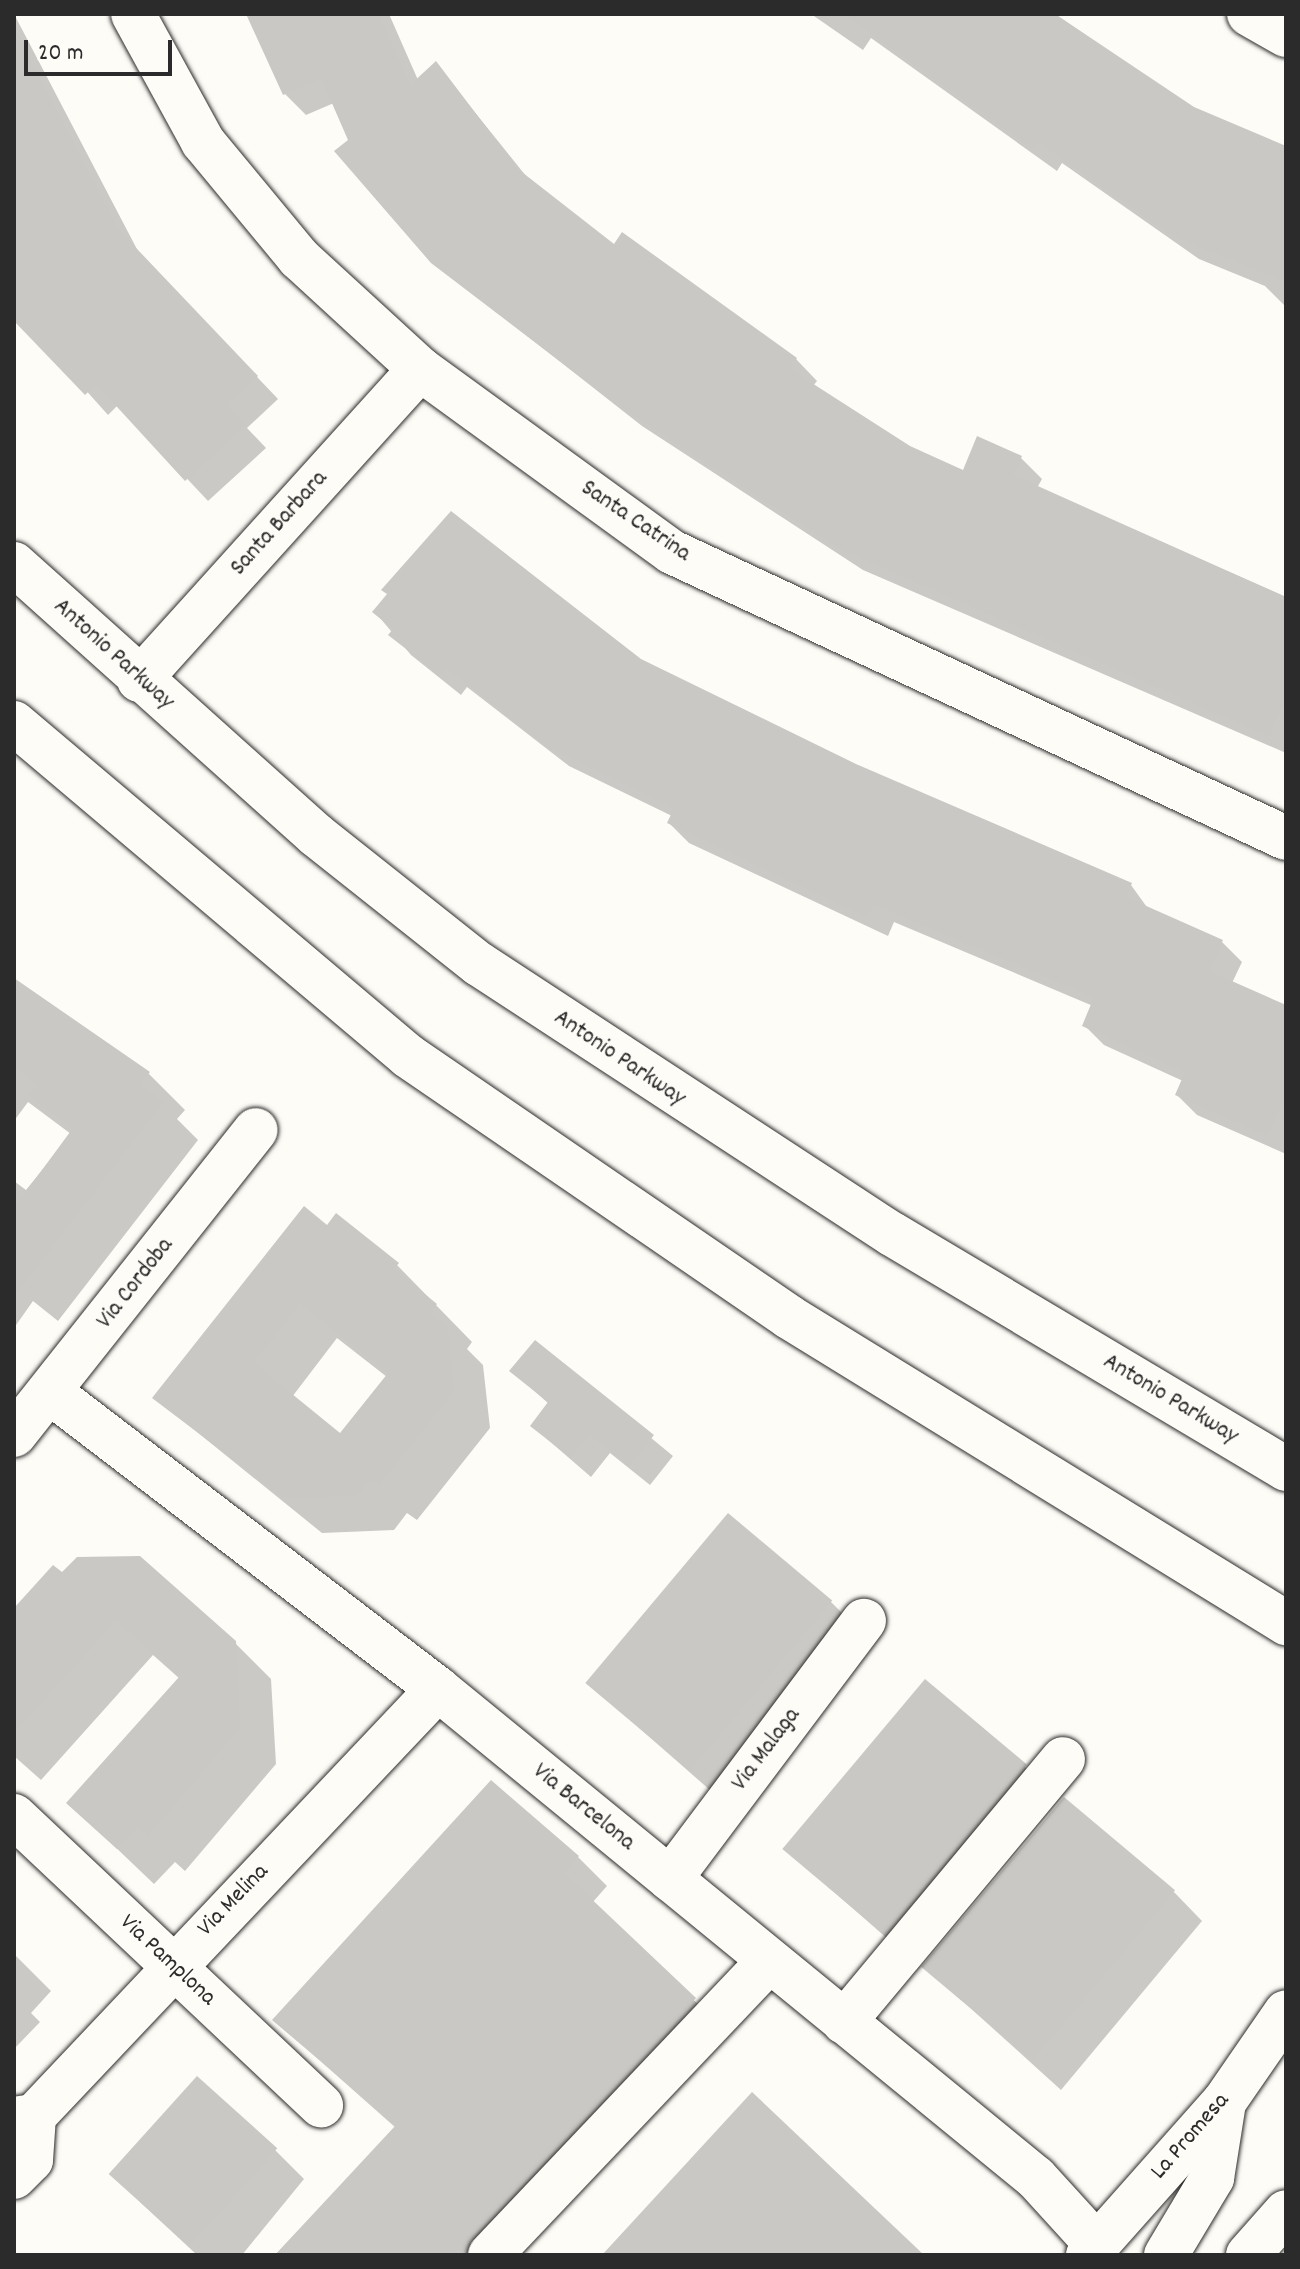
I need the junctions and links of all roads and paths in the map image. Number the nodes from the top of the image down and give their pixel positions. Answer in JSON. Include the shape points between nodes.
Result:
{"nodes":[{"id":1,"x":133,"y":14,"type":"edge"},
{"id":2,"x":1249,"y":14,"type":"edge"},
{"id":3,"x":1286,"y":35,"type":"edge"},
{"id":4,"x":420,"y":369,"type":"junction"},
{"id":5,"x":14,"y":564,"type":"edge"},
{"id":6,"x":139,"y":680,"type":"junction"},
{"id":7,"x":14,"y":723,"type":"edge"},
{"id":8,"x":1286,"y":838,"type":"edge"},
{"id":9,"x":256,"y":1130,"type":"dead end"},
{"id":10,"x":51,"y":1393,"type":"junction"},
{"id":11,"x":14,"y":1435,"type":"edge"},
{"id":12,"x":1286,"y":1469,"type":"edge"},
{"id":13,"x":864,"y":1621,"type":"dead end"},
{"id":14,"x":1286,"y":1623,"type":"edge"},
{"id":15,"x":438,"y":1689,"type":"junction"},
{"id":16,"x":1063,"y":1759,"type":"dead end"},
{"id":17,"x":14,"y":1816,"type":"edge"},
{"id":18,"x":670,"y":1879,"type":"junction"},
{"id":19,"x":769,"y":1961,"type":"junction"},
{"id":20,"x":172,"y":1965,"type":"junction"},
{"id":21,"x":1286,"y":2012,"type":"edge"},
{"id":22,"x":844,"y":2022,"type":"junction"},
{"id":23,"x":1224,"y":2102,"type":"junction"},
{"id":24,"x":321,"y":2105,"type":"dead end"},
{"id":25,"x":24,"y":2117,"type":"edge"},
{"id":26,"x":14,"y":2177,"type":"edge"},
{"id":27,"x":1286,"y":2212,"type":"edge"},
{"id":28,"x":1093,"y":2250,"type":"edge"},
{"id":29,"x":490,"y":2255,"type":"edge"},
{"id":30,"x":1166,"y":2255,"type":"edge"},
{"id":31,"x":1248,"y":2255,"type":"edge"}],
"edges":[{"from":1,"to":4,"type":"street","name":"Santa Catrina","via":[[203,142],[299,258]]},
{"from":2,"to":3,"type":"street"},
{"from":4,"to":6,"type":"street","name":"Santa Barbara"},
{"from":4,"to":8,"type":"street","name":"Santa Catrina","via":[[672,552]]},
{"from":5,"to":6,"type":"street","name":"Antonio Parkway"},
{"from":6,"to":12,"type":"street","name":"Antonio Parkway","via":[[316,835],[479,964],[664,1091]]},
{"from":7,"to":14,"type":"street","via":[[408,1056],[789,1317]]},
{"from":9,"to":10,"type":"street","name":"Via Cordoba"},
{"from":10,"to":11,"type":"street","name":"Via Cordoba"},
{"from":10,"to":15,"type":"street","name":"Via Barcelona"},
{"from":13,"to":18,"type":"street","name":"Via Malaga"},
{"from":15,"to":18,"type":"street","name":"Via Barcelona"},
{"from":15,"to":20,"type":"street","name":"Via Melina"},
{"from":16,"to":22,"type":"street"},
{"from":17,"to":20,"type":"street","name":"Via Pamplona"},
{"from":18,"to":19,"type":"street","name":"Via Barcelona"},
{"from":19,"to":22,"type":"street","name":"Via Barcelona"},
{"from":19,"to":29,"type":"street"},
{"from":20,"to":24,"type":"street","name":"Via Pamplona"},
{"from":20,"to":25,"type":"street","name":"Via Melina"},
{"from":21,"to":23,"type":"street","name":"La Promesa"},
{"from":22,"to":28,"type":"street","name":"Via Barcelona","via":[[1036,2178]]},
{"from":23,"to":28,"type":"street","name":"La Promesa"},
{"from":23,"to":30,"type":"street","via":[[1212,2178]]},
{"from":25,"to":26,"type":"street","name":"Via Melina","via":[[31,2160]]},
{"from":27,"to":31,"type":"street"}]}
